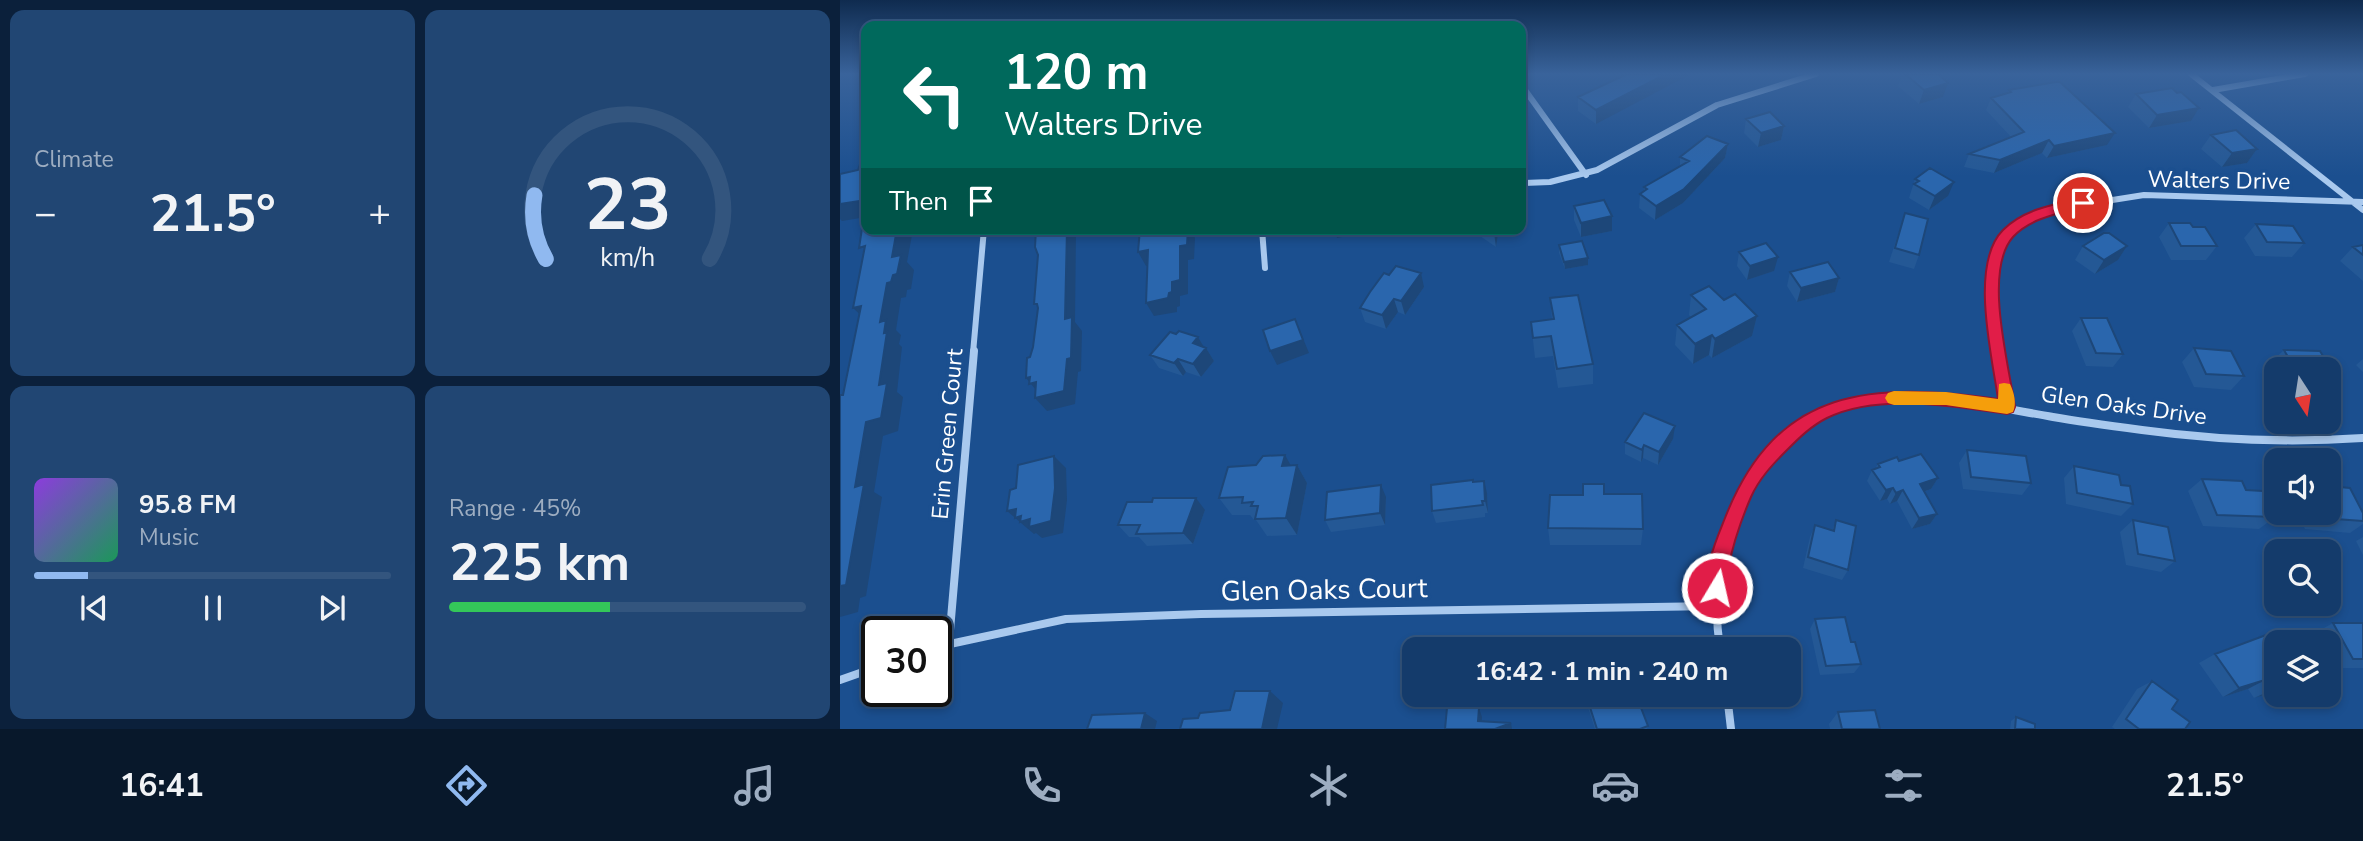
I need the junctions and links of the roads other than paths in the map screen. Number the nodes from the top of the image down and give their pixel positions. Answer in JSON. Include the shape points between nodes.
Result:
{"nodes":[{"id":1,"x":1538,"y":108,"type":"edge"},
{"id":2,"x":1712,"y":108,"type":"edge"},
{"id":3,"x":2235,"y":108,"type":"edge"},
{"id":4,"x":1586,"y":175,"type":"junction"},
{"id":5,"x":1526,"y":183,"type":"edge"},
{"id":6,"x":2351,"y":201,"type":"junction"},
{"id":7,"x":2363,"y":202,"type":"edge"},
{"id":8,"x":2363,"y":210,"type":"edge"},
{"id":9,"x":983,"y":235,"type":"edge"},
{"id":10,"x":1262,"y":235,"type":"edge"},
{"id":11,"x":1265,"y":268,"type":"dead end"},
{"id":12,"x":2007,"y":407,"type":"junction"},
{"id":13,"x":2363,"y":438,"type":"edge"},
{"id":14,"x":1716,"y":606,"type":"junction"},
{"id":15,"x":951,"y":616,"type":"edge"},
{"id":16,"x":1719,"y":637,"type":"edge"},
{"id":17,"x":952,"y":641,"type":"edge"},
{"id":18,"x":861,"y":673,"type":"edge"},
{"id":19,"x":840,"y":680,"type":"edge"},
{"id":20,"x":1728,"y":707,"type":"edge"},
{"id":21,"x":1731,"y":729,"type":"edge"}],
"edges":[{"from":1,"to":4,"type":"street"},
{"from":2,"to":4,"type":"street"},
{"from":3,"to":6,"type":"street"},
{"from":4,"to":5,"type":"street"},
{"from":6,"to":7,"type":"street","name":"Walters Drive"},
{"from":6,"to":8,"type":"street"},
{"from":6,"to":12,"type":"street","name":"Walters Drive","via":[[2144,195],[2043,211],[2007,234],[1992,264],[1992,304]]},
{"from":9,"to":15,"type":"street","name":"Erin Green Court"},
{"from":10,"to":11,"type":"street"},
{"from":12,"to":13,"type":"street","name":"Glen Oaks Drive","via":[[2220,438]]},
{"from":12,"to":14,"type":"street","name":"Glen Oaks Drive","via":[[1946,399],[1874,399],[1822,412],[1800,425],[1762,464],[1744,492],[1718,570]]},
{"from":14,"to":16,"type":"street","name":"Glen Oaks Drive"},
{"from":14,"to":17,"type":"street","name":"Glen Oaks Court","via":[[1066,619]]},
{"from":18,"to":19,"type":"street"},
{"from":20,"to":21,"type":"street"}]}
